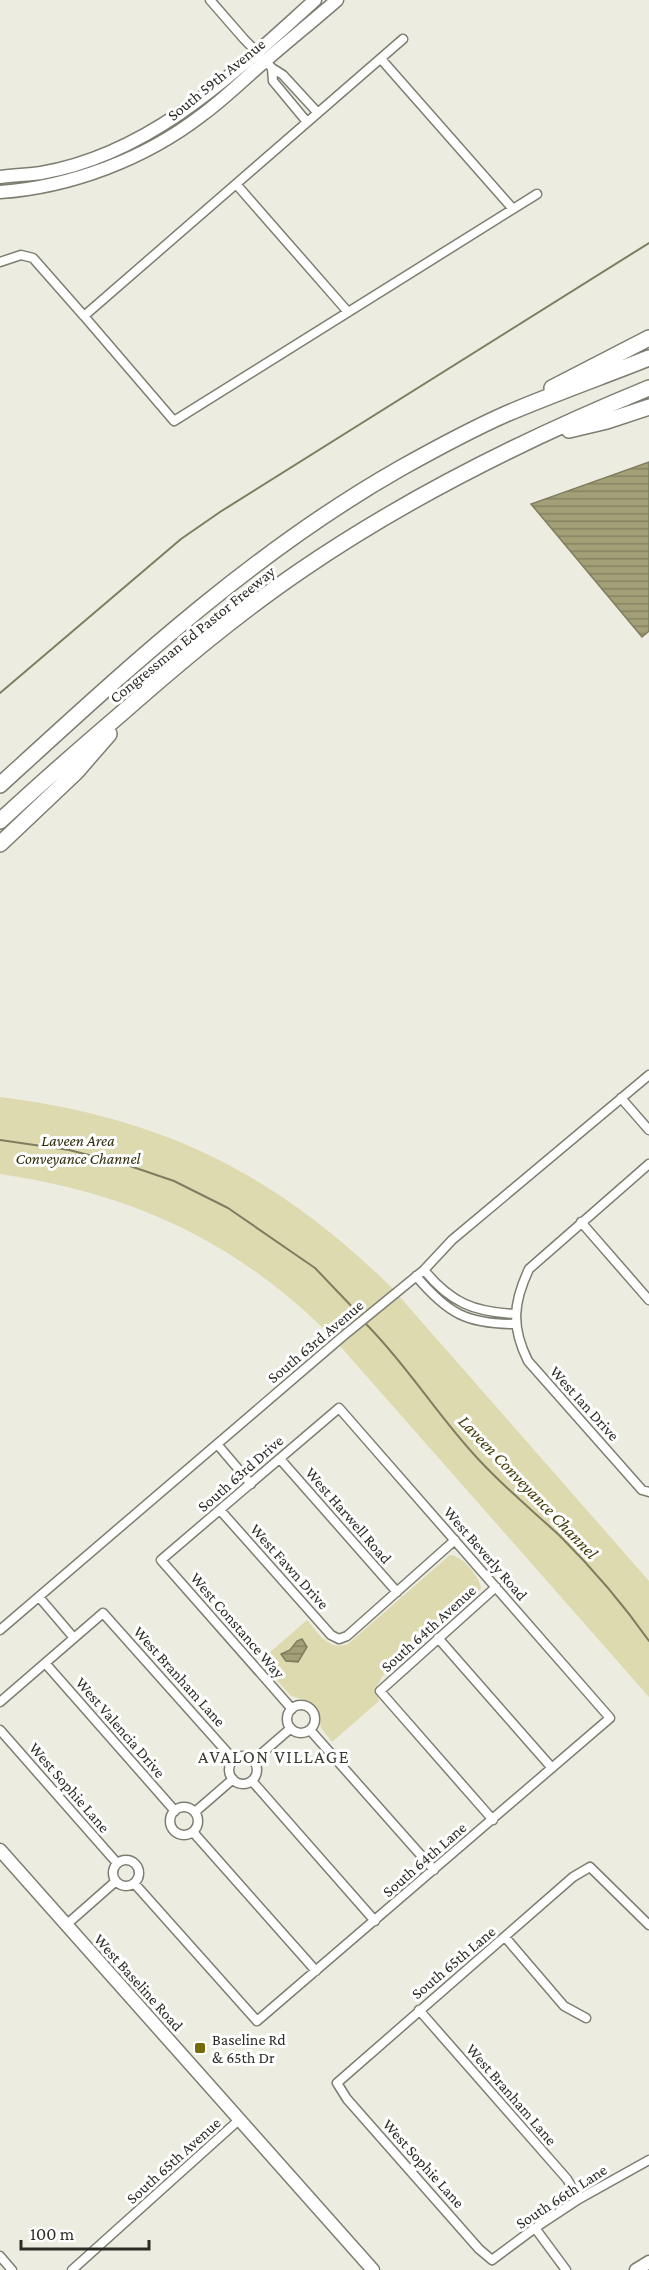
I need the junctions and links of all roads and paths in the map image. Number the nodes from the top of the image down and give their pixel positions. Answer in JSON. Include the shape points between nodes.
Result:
{"nodes":[{"id":1,"x":210,"y":0,"type":"edge"},
{"id":2,"x":315,"y":0,"type":"edge"},
{"id":3,"x":337,"y":0,"type":"edge"},
{"id":4,"x":403,"y":39,"type":"dead end"},
{"id":5,"x":381,"y":59,"type":"junction"},
{"id":6,"x":265,"y":60,"type":"junction"},
{"id":7,"x":317,"y":112,"type":"junction"},
{"id":8,"x":307,"y":122,"type":"junction"},
{"id":9,"x":0,"y":177,"type":"edge"},
{"id":10,"x":236,"y":184,"type":"junction"},
{"id":11,"x":0,"y":192,"type":"edge"},
{"id":12,"x":537,"y":194,"type":"dead end"},
{"id":13,"x":513,"y":209,"type":"junction"},
{"id":14,"x":0,"y":262,"type":"edge"},
{"id":15,"x":348,"y":312,"type":"junction"},
{"id":16,"x":84,"y":316,"type":"junction"},
{"id":17,"x":649,"y":338,"type":"edge"},
{"id":18,"x":649,"y":358,"type":"edge"},
{"id":19,"x":649,"y":388,"type":"edge"},
{"id":20,"x":649,"y":407,"type":"edge"},
{"id":21,"x":505,"y":415,"type":"junction"},
{"id":22,"x":537,"y":437,"type":"junction"},
{"id":23,"x":109,"y":685,"type":"junction"},
{"id":24,"x":130,"y":705,"type":"junction"},
{"id":25,"x":0,"y":771,"type":"edge"},
{"id":26,"x":0,"y":785,"type":"edge"},
{"id":27,"x":0,"y":821,"type":"edge"},
{"id":28,"x":0,"y":844,"type":"edge"},
{"id":29,"x":649,"y":1075,"type":"edge"},
{"id":30,"x":621,"y":1098,"type":"junction"},
{"id":31,"x":649,"y":1130,"type":"edge"},
{"id":32,"x":649,"y":1164,"type":"edge"},
{"id":33,"x":581,"y":1222,"type":"junction"},
{"id":34,"x":424,"y":1270,"type":"junction"},
{"id":35,"x":416,"y":1276,"type":"junction"},
{"id":36,"x":649,"y":1300,"type":"edge"},
{"id":37,"x":515,"y":1319,"type":"junction"},
{"id":38,"x":339,"y":1408,"type":"joint"},
{"id":39,"x":217,"y":1444,"type":"junction"},
{"id":40,"x":280,"y":1459,"type":"junction"},
{"id":41,"x":251,"y":1484,"type":"junction"},
{"id":42,"x":649,"y":1492,"type":"edge"},
{"id":43,"x":220,"y":1510,"type":"junction"},
{"id":44,"x":456,"y":1540,"type":"junction"},
{"id":45,"x":161,"y":1560,"type":"joint"},
{"id":46,"x":496,"y":1587,"type":"junction"},
{"id":47,"x":397,"y":1592,"type":"junction"},
{"id":48,"x":39,"y":1597,"type":"junction"},
{"id":49,"x":0,"y":1630,"type":"edge"},
{"id":50,"x":74,"y":1638,"type":"junction"},
{"id":51,"x":438,"y":1638,"type":"junction"},
{"id":52,"x":45,"y":1663,"type":"junction"},
{"id":53,"x":0,"y":1702,"type":"edge"},
{"id":54,"x":292,"y":1709,"type":"junction"},
{"id":55,"x":610,"y":1718,"type":"joint"},
{"id":56,"x":291,"y":1728,"type":"junction"},
{"id":57,"x":0,"y":1730,"type":"edge"},
{"id":58,"x":310,"y":1730,"type":"junction"},
{"id":59,"x":234,"y":1760,"type":"junction"},
{"id":60,"x":253,"y":1761,"type":"junction"},
{"id":61,"x":552,"y":1768,"type":"junction"},
{"id":62,"x":233,"y":1779,"type":"junction"},
{"id":63,"x":252,"y":1781,"type":"junction"},
{"id":64,"x":175,"y":1811,"type":"junction"},
{"id":65,"x":195,"y":1812,"type":"junction"},
{"id":66,"x":493,"y":1820,"type":"junction"},
{"id":67,"x":193,"y":1832,"type":"junction"},
{"id":68,"x":0,"y":1850,"type":"edge"},
{"id":69,"x":117,"y":1863,"type":"junction"},
{"id":70,"x":434,"y":1870,"type":"junction"},
{"id":71,"x":116,"y":1881,"type":"junction"},
{"id":72,"x":134,"y":1883,"type":"junction"},
{"id":73,"x":375,"y":1921,"type":"junction"},
{"id":74,"x":649,"y":1924,"type":"edge"},
{"id":75,"x":66,"y":1925,"type":"junction"},
{"id":76,"x":505,"y":1937,"type":"junction"},
{"id":77,"x":316,"y":1971,"type":"junction"},
{"id":78,"x":419,"y":2010,"type":"junction"},
{"id":79,"x":586,"y":2018,"type":"dead end"},
{"id":80,"x":257,"y":2021,"type":"joint"},
{"id":81,"x":337,"y":2083,"type":"joint"},
{"id":82,"x":240,"y":2120,"type":"junction"},
{"id":83,"x":649,"y":2160,"type":"edge"},
{"id":84,"x":579,"y":2199,"type":"junction"},
{"id":85,"x":535,"y":2228,"type":"junction"},
{"id":86,"x":0,"y":2256,"type":"edge"},
{"id":87,"x":492,"y":2260,"type":"joint"},
{"id":88,"x":649,"y":2262,"type":"edge"},
{"id":89,"x":12,"y":2270,"type":"edge"},
{"id":90,"x":72,"y":2270,"type":"edge"},
{"id":91,"x":373,"y":2270,"type":"edge"},
{"id":92,"x":566,"y":2270,"type":"edge"},
{"id":93,"x":636,"y":2270,"type":"edge"}],
"edges":[{"from":1,"to":6,"type":"street"},
{"from":2,"to":6,"type":"main road","name":"South 59th Avenue"},
{"from":3,"to":6,"type":"main road","name":"South 59th Avenue"},
{"from":4,"to":5,"type":"street"},
{"from":5,"to":7,"type":"street"},
{"from":5,"to":13,"type":"street"},
{"from":6,"to":7,"type":"street"},
{"from":6,"to":8,"type":"street","via":[[273,81]]},
{"from":6,"to":9,"type":"main road","name":"South 59th Avenue","via":[[162,126],[121,146],[41,173]]},
{"from":6,"to":11,"type":"main road","name":"South 59th Avenue","via":[[202,116],[155,146],[84,176]]},
{"from":7,"to":8,"type":"street"},
{"from":8,"to":10,"type":"street"},
{"from":10,"to":15,"type":"street"},
{"from":10,"to":16,"type":"street"},
{"from":12,"to":13,"type":"street"},
{"from":13,"to":15,"type":"street"},
{"from":14,"to":16,"type":"street","via":[[21,255],[33,258]]},
{"from":15,"to":16,"type":"street","via":[[174,421]]},
{"from":17,"to":21,"type":"highway"},
{"from":18,"to":21,"type":"highway","name":"Congressman Ed Pastor Freeway"},
{"from":19,"to":22,"type":"highway","name":"Congressman Ed Pastor Freeway"},
{"from":20,"to":22,"type":"highway","via":[[607,422]]},
{"from":21,"to":23,"type":"highway","name":"Congressman Ed Pastor Freeway","via":[[399,469],[304,530],[230,583]]},
{"from":22,"to":24,"type":"highway","name":"Congressman Ed Pastor Freeway","via":[[395,511],[308,566],[246,609]]},
{"from":23,"to":25,"type":"highway","via":[[75,706]]},
{"from":23,"to":26,"type":"highway","name":"Congressman Ed Pastor Freeway"},
{"from":24,"to":27,"type":"highway","name":"Congressman Ed Pastor Freeway"},
{"from":24,"to":28,"type":"highway","via":[[76,772]]},
{"from":29,"to":30,"type":"street","name":"South 63rd Avenue"},
{"from":30,"to":31,"type":"street"},
{"from":30,"to":34,"type":"street","name":"South 63rd Avenue","via":[[452,1240]]},
{"from":32,"to":33,"type":"street"},
{"from":33,"to":36,"type":"street"},
{"from":33,"to":37,"type":"street","via":[[529,1269]]},
{"from":34,"to":35,"type":"street","name":"South 63rd Avenue"},
{"from":34,"to":37,"type":"street","via":[[465,1305]]},
{"from":35,"to":37,"type":"street","via":[[429,1292],[461,1316],[491,1324]]},
{"from":35,"to":39,"type":"street","name":"South 63rd Avenue"},
{"from":37,"to":42,"type":"street","name":"West Ian Drive","via":[[528,1361],[642,1490]]},
{"from":38,"to":40,"type":"street","name":"South 63rd Drive"},
{"from":38,"to":44,"type":"street","name":"West Beverly Road"},
{"from":39,"to":41,"type":"street"},
{"from":39,"to":48,"type":"street","name":"South 63rd Avenue"},
{"from":40,"to":41,"type":"street","name":"South 63rd Drive"},
{"from":40,"to":47,"type":"street","name":"West Harwell Road"},
{"from":41,"to":43,"type":"street","name":"South 63rd Drive"},
{"from":43,"to":45,"type":"street","name":"South 63rd Drive"},
{"from":43,"to":47,"type":"street","name":"West Fawn Drive","via":[[331,1635],[339,1639]]},
{"from":44,"to":46,"type":"street","name":"West Beverly Road"},
{"from":44,"to":47,"type":"street"},
{"from":45,"to":54,"type":"street","name":"West Constance Way"},
{"from":46,"to":51,"type":"street","name":"South 64th Avenue"},
{"from":46,"to":55,"type":"street","name":"West Beverly Road"},
{"from":48,"to":49,"type":"street","name":"South 63rd Avenue"},
{"from":48,"to":50,"type":"street"},
{"from":50,"to":52,"type":"street"},
{"from":50,"to":59,"type":"street","name":"West Branham Lane","via":[[103,1613]]},
{"from":51,"to":61,"type":"street"},
{"from":51,"to":66,"type":"street","name":"South 64th Avenue","via":[[380,1691]]},
{"from":52,"to":53,"type":"street"},
{"from":52,"to":64,"type":"street","name":"West Valencia Drive"},
{"from":54,"to":56,"type":"street","via":[[288,1716]]},
{"from":54,"to":58,"type":"street","name":"West Constance Way","via":[[303,1706],[313,1712]]},
{"from":55,"to":61,"type":"street","name":"South 64th Lane"},
{"from":56,"to":58,"type":"street","via":[[302,1733]]},
{"from":56,"to":60,"type":"street"},
{"from":57,"to":69,"type":"street","name":"West Sophie Lane"},
{"from":58,"to":70,"type":"street","name":"West Constance Way"},
{"from":59,"to":60,"type":"street","via":[[246,1757]]},
{"from":59,"to":62,"type":"street","via":[[229,1772]]},
{"from":60,"to":63,"type":"street","via":[[257,1773]]},
{"from":61,"to":66,"type":"street","name":"South 64th Lane"},
{"from":62,"to":63,"type":"street","via":[[240,1784]]},
{"from":62,"to":65,"type":"street"},
{"from":63,"to":73,"type":"street"},
{"from":64,"to":65,"type":"street","via":[[183,1808]]},
{"from":64,"to":67,"type":"street","name":"West Valencia Drive","via":[[172,1828],[184,1835]]},
{"from":65,"to":67,"type":"street","via":[[198,1825]]},
{"from":66,"to":70,"type":"street","name":"South 64th Lane"},
{"from":67,"to":77,"type":"street","name":"West Valencia Drive"},
{"from":68,"to":75,"type":"main road","name":"West Baseline Road"},
{"from":69,"to":71,"type":"street","via":[[113,1872]]},
{"from":69,"to":72,"type":"street","name":"West Sophie Lane","via":[[128,1860],[137,1866],[139,1873]]},
{"from":70,"to":73,"type":"street","name":"South 64th Lane"},
{"from":71,"to":72,"type":"street","via":[[127,1886]]},
{"from":71,"to":75,"type":"street"},
{"from":72,"to":80,"type":"street","name":"West Sophie Lane"},
{"from":73,"to":77,"type":"street","name":"South 64th Lane"},
{"from":74,"to":76,"type":"street","name":"South 65th Lane","via":[[590,1868],[573,1877]]},
{"from":75,"to":82,"type":"main road","name":"West Baseline Road"},
{"from":76,"to":78,"type":"street","name":"South 65th Lane"},
{"from":76,"to":79,"type":"street","via":[[564,2006]]},
{"from":77,"to":80,"type":"street","name":"South 64th Lane"},
{"from":78,"to":81,"type":"street","name":"South 65th Lane"},
{"from":78,"to":84,"type":"street","name":"West Branham Lane","via":[[567,2179]]},
{"from":81,"to":87,"type":"street","name":"West Sophie Lane","via":[[347,2099]]},
{"from":82,"to":90,"type":"street","name":"South 65th Avenue"},
{"from":82,"to":91,"type":"main road","name":"West Baseline Road"},
{"from":83,"to":84,"type":"street","name":"South 66th Lane"},
{"from":84,"to":85,"type":"street","name":"South 66th Lane"},
{"from":85,"to":87,"type":"street","name":"South 66th Lane"},
{"from":85,"to":92,"type":"street"},
{"from":86,"to":89,"type":"street"},
{"from":88,"to":93,"type":"main road"}]}
